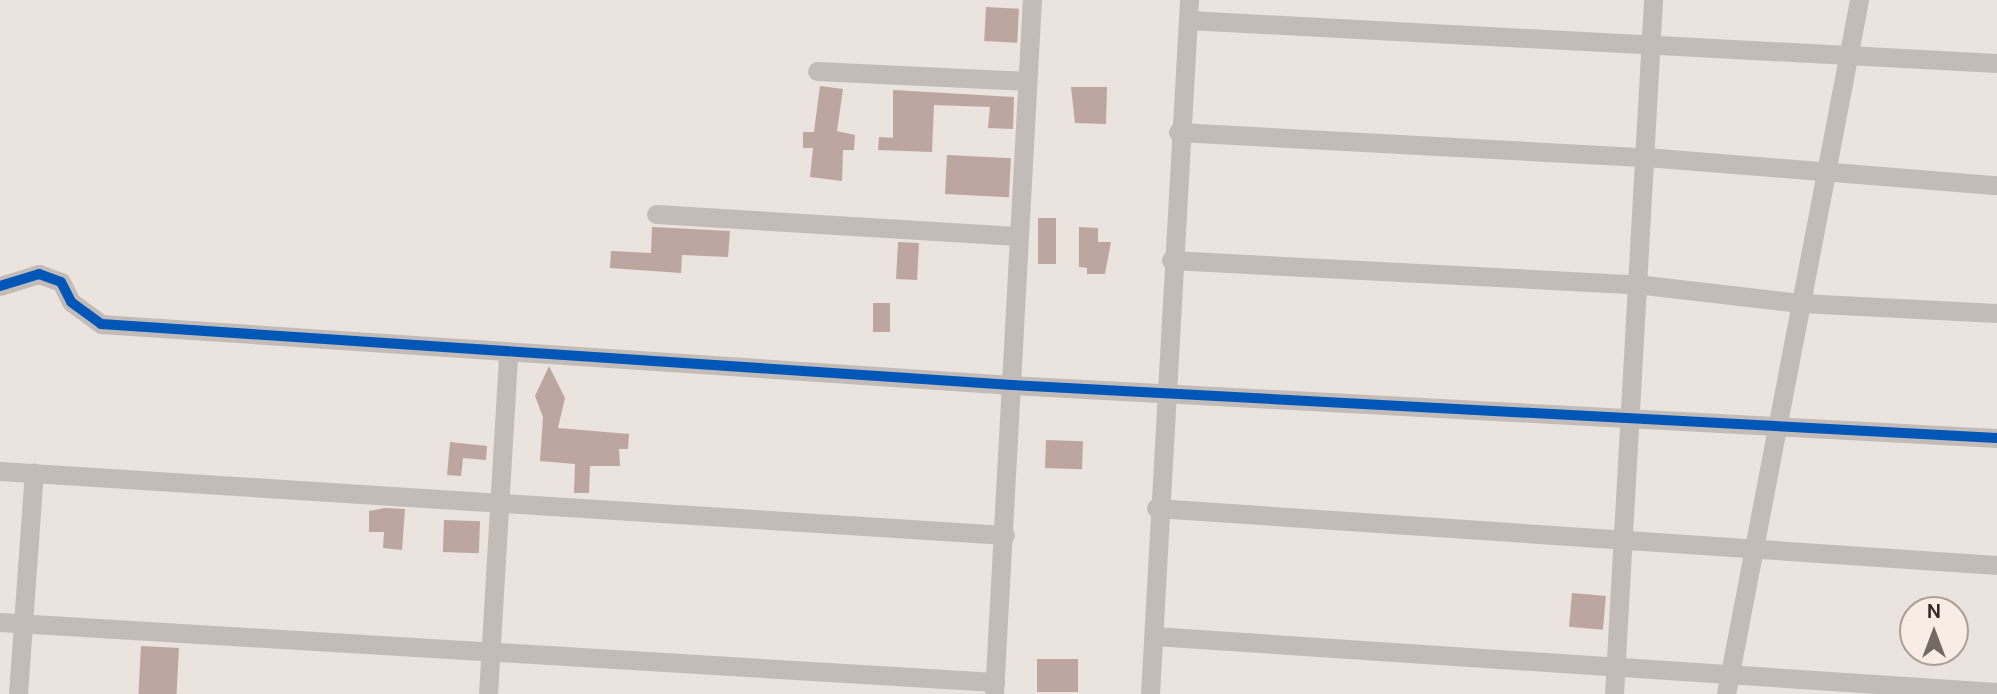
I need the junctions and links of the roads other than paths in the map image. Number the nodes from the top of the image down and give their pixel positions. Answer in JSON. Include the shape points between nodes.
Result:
{"nodes":[{"id":1,"x":1032,"y":0,"type":"edge"},
{"id":2,"x":1188,"y":0,"type":"edge"},
{"id":3,"x":1653,"y":0,"type":"edge"},
{"id":4,"x":1859,"y":0,"type":"edge"},
{"id":5,"x":1188,"y":20,"type":"junction"},
{"id":6,"x":1651,"y":43,"type":"junction"},
{"id":7,"x":1850,"y":53,"type":"junction"},
{"id":8,"x":1997,"y":63,"type":"edge"},
{"id":9,"x":817,"y":71,"type":"dead end"},
{"id":10,"x":1027,"y":81,"type":"junction"},
{"id":11,"x":1178,"y":132,"type":"junction"},
{"id":12,"x":1646,"y":157,"type":"junction"},
{"id":13,"x":1824,"y":176,"type":"junction"},
{"id":14,"x":1997,"y":185,"type":"edge"},
{"id":15,"x":656,"y":214,"type":"dead end"},
{"id":16,"x":1017,"y":236,"type":"junction"},
{"id":17,"x":1171,"y":260,"type":"junction"},
{"id":18,"x":1636,"y":284,"type":"junction"},
{"id":19,"x":0,"y":286,"type":"edge"},
{"id":20,"x":1801,"y":303,"type":"junction"},
{"id":21,"x":1997,"y":313,"type":"edge"},
{"id":22,"x":508,"y":354,"type":"junction"},
{"id":23,"x":1012,"y":386,"type":"junction"},
{"id":24,"x":1163,"y":392,"type":"junction"},
{"id":25,"x":1629,"y":419,"type":"junction"},
{"id":26,"x":1778,"y":425,"type":"junction"},
{"id":27,"x":1997,"y":438,"type":"edge"},
{"id":28,"x":0,"y":471,"type":"edge"},
{"id":29,"x":34,"y":473,"type":"junction"},
{"id":30,"x":496,"y":502,"type":"junction"},
{"id":31,"x":1156,"y":508,"type":"junction"},
{"id":32,"x":1005,"y":535,"type":"junction"},
{"id":33,"x":1622,"y":541,"type":"junction"},
{"id":34,"x":1757,"y":553,"type":"junction"},
{"id":35,"x":1997,"y":565,"type":"edge"},
{"id":36,"x":0,"y":622,"type":"edge"},
{"id":37,"x":23,"y":624,"type":"junction"},
{"id":38,"x":1154,"y":636,"type":"junction"},
{"id":39,"x":492,"y":650,"type":"junction"},
{"id":40,"x":1615,"y":670,"type":"junction"},
{"id":41,"x":1727,"y":685,"type":"edge"},
{"id":42,"x":995,"y":688,"type":"edge"},
{"id":43,"x":1997,"y":692,"type":"edge"},
{"id":44,"x":19,"y":694,"type":"edge"},
{"id":45,"x":488,"y":694,"type":"edge"},
{"id":46,"x":1150,"y":694,"type":"edge"},
{"id":47,"x":1614,"y":694,"type":"edge"}],
"edges":[{"from":1,"to":10,"type":"street"},
{"from":2,"to":5,"type":"street"},
{"from":3,"to":6,"type":"street"},
{"from":4,"to":7,"type":"street"},
{"from":5,"to":6,"type":"street"},
{"from":5,"to":11,"type":"street"},
{"from":6,"to":7,"type":"street"},
{"from":6,"to":12,"type":"street"},
{"from":7,"to":8,"type":"street"},
{"from":7,"to":13,"type":"street"},
{"from":9,"to":10,"type":"street"},
{"from":10,"to":16,"type":"street"},
{"from":11,"to":12,"type":"street"},
{"from":11,"to":17,"type":"street"},
{"from":12,"to":13,"type":"street"},
{"from":12,"to":18,"type":"street"},
{"from":13,"to":14,"type":"street"},
{"from":13,"to":20,"type":"street"},
{"from":15,"to":16,"type":"street"},
{"from":16,"to":23,"type":"street"},
{"from":17,"to":18,"type":"street"},
{"from":17,"to":24,"type":"street"},
{"from":18,"to":20,"type":"street"},
{"from":18,"to":25,"type":"street"},
{"from":19,"to":22,"type":"street","via":[[39,274],[61,282],[71,302],[101,324]]},
{"from":20,"to":21,"type":"street"},
{"from":20,"to":26,"type":"street"},
{"from":22,"to":23,"type":"street"},
{"from":22,"to":30,"type":"street"},
{"from":23,"to":24,"type":"street"},
{"from":23,"to":32,"type":"street"},
{"from":24,"to":25,"type":"street"},
{"from":24,"to":31,"type":"street"},
{"from":25,"to":26,"type":"street"},
{"from":25,"to":33,"type":"street"},
{"from":26,"to":27,"type":"street"},
{"from":26,"to":34,"type":"street"},
{"from":28,"to":29,"type":"street"},
{"from":29,"to":30,"type":"street"},
{"from":29,"to":37,"type":"street"},
{"from":30,"to":32,"type":"street"},
{"from":30,"to":39,"type":"street"},
{"from":31,"to":33,"type":"street"},
{"from":31,"to":38,"type":"street"},
{"from":32,"to":42,"type":"street"},
{"from":33,"to":34,"type":"street"},
{"from":33,"to":40,"type":"street"},
{"from":34,"to":35,"type":"street"},
{"from":34,"to":41,"type":"street"},
{"from":36,"to":37,"type":"street"},
{"from":37,"to":39,"type":"street"},
{"from":37,"to":44,"type":"street"},
{"from":38,"to":40,"type":"street"},
{"from":38,"to":46,"type":"street"},
{"from":39,"to":42,"type":"street"},
{"from":39,"to":45,"type":"street"},
{"from":40,"to":41,"type":"street"},
{"from":40,"to":47,"type":"street"},
{"from":41,"to":43,"type":"street"}]}
